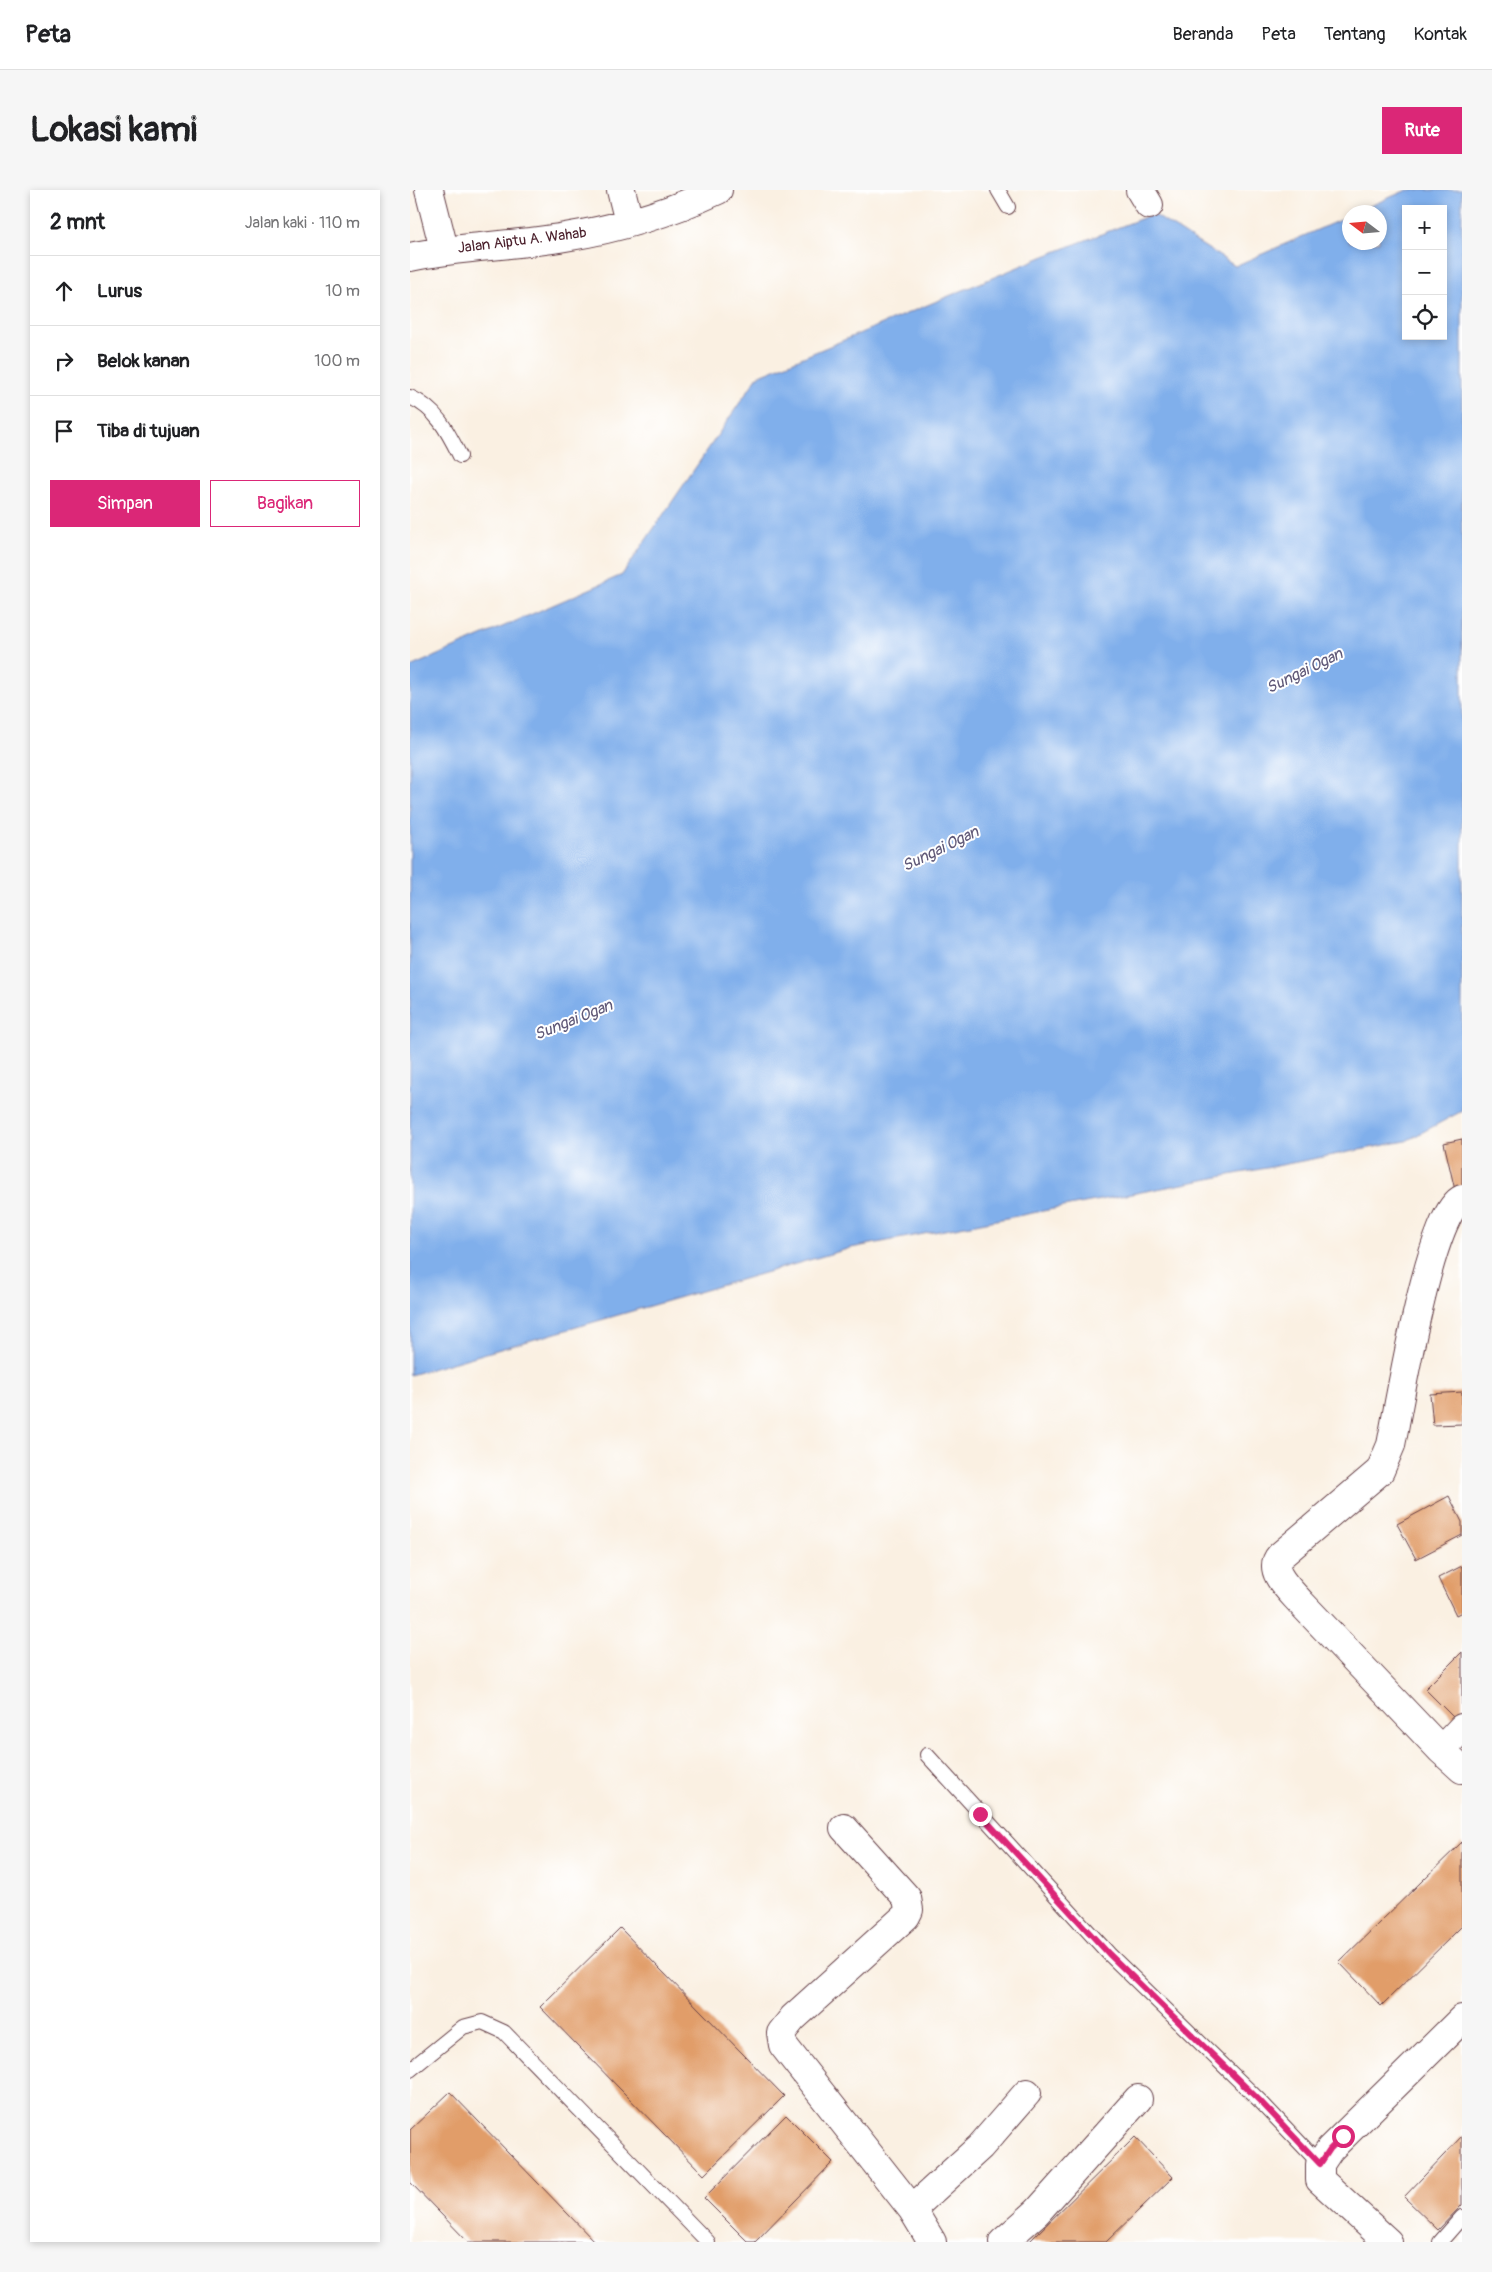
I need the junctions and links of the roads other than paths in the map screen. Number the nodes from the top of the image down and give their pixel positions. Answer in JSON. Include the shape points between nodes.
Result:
{"nodes":[{"id":1,"x":429,"y":190,"type":"edge"},
{"id":2,"x":621,"y":190,"type":"edge"},
{"id":3,"x":718,"y":190,"type":"edge"},
{"id":4,"x":998,"y":190,"type":"edge"},
{"id":5,"x":1008,"y":207,"type":"dead end"},
{"id":6,"x":628,"y":222,"type":"junction"},
{"id":7,"x":444,"y":250,"type":"junction"},
{"id":8,"x":410,"y":256,"type":"edge"},
{"id":9,"x":410,"y":398,"type":"edge"},
{"id":10,"x":460,"y":456,"type":"dead end"},
{"id":11,"x":1462,"y":1199,"type":"edge"},
{"id":12,"x":1462,"y":1728,"type":"edge"},
{"id":13,"x":1441,"y":1750,"type":"junction"},
{"id":14,"x":927,"y":1756,"type":"dead end"},
{"id":15,"x":1462,"y":1769,"type":"edge"},
{"id":16,"x":844,"y":1828,"type":"dead end"},
{"id":17,"x":1462,"y":2019,"type":"edge"},
{"id":18,"x":410,"y":2070,"type":"edge"},
{"id":19,"x":1027,"y":2093,"type":"dead end"},
{"id":20,"x":1138,"y":2099,"type":"dead end"},
{"id":21,"x":1320,"y":2164,"type":"junction"},
{"id":22,"x":912,"y":2209,"type":"junction"},
{"id":23,"x":1462,"y":2217,"type":"edge"},
{"id":24,"x":1383,"y":2240,"type":"edge"},
{"id":25,"x":708,"y":2242,"type":"edge"},
{"id":26,"x":932,"y":2242,"type":"edge"},
{"id":27,"x":1003,"y":2242,"type":"edge"},
{"id":28,"x":1440,"y":2242,"type":"edge"}],
"edges":[{"from":1,"to":7,"type":"street"},
{"from":2,"to":6,"type":"street"},
{"from":3,"to":6,"type":"street","name":"Jalan Aiptu A. Wahab"},
{"from":4,"to":5,"type":"lane"},
{"from":6,"to":7,"type":"street","name":"Jalan Aiptu A. Wahab","via":[[565,237]]},
{"from":7,"to":8,"type":"street","name":"Jalan Aiptu A. Wahab"},
{"from":9,"to":10,"type":"lane","via":[[438,417]]},
{"from":11,"to":13,"type":"street","via":[[1447,1214],[1426,1276],[1386,1460],[1380,1471],[1280,1556],[1274,1568],[1302,1604]]},
{"from":12,"to":13,"type":"street"},
{"from":13,"to":15,"type":"street"},
{"from":14,"to":21,"type":"lane","via":[[1109,1954]]},
{"from":16,"to":22,"type":"street","via":[[907,1898],[908,1910],[906,1916],[793,2018],[781,2033],[783,2045]]},
{"from":17,"to":21,"type":"street","via":[[1330,2149]]},
{"from":18,"to":25,"type":"lane","via":[[463,2027],[482,2022],[504,2032]]},
{"from":19,"to":22,"type":"street","via":[[980,2147]]},
{"from":20,"to":27,"type":"street","via":[[1037,2212]]},
{"from":21,"to":24,"type":"street","via":[[1320,2180]]},
{"from":22,"to":26,"type":"street"},
{"from":23,"to":28,"type":"lane"}]}
